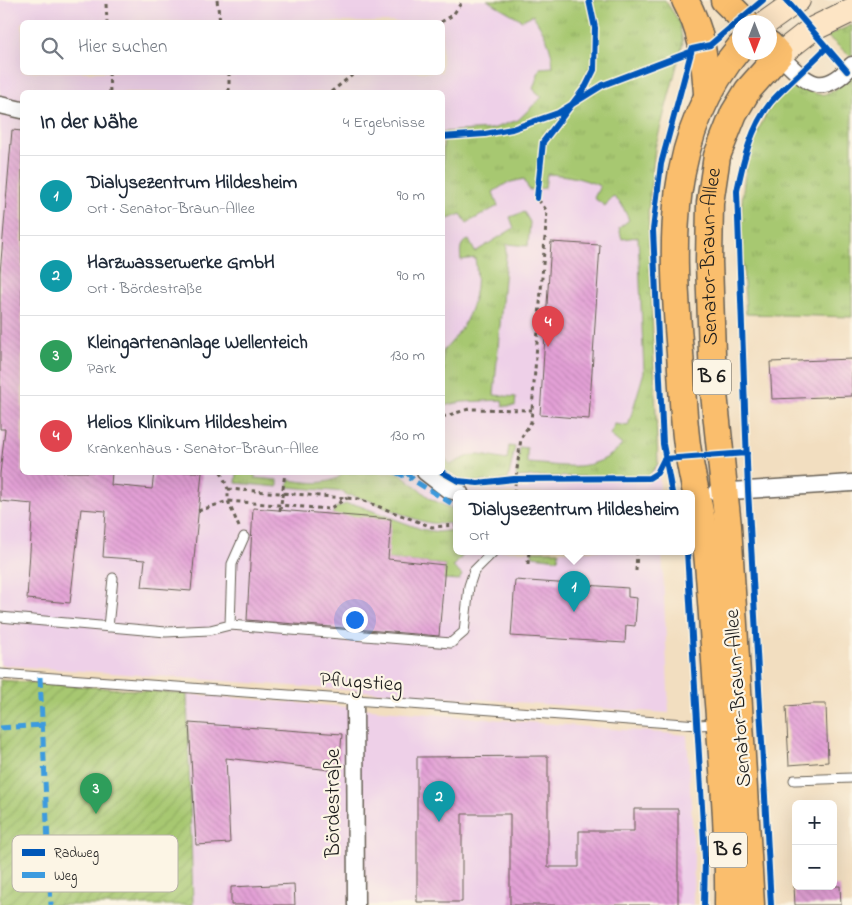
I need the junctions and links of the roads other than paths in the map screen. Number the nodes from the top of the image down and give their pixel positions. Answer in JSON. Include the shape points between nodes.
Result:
{"nodes":[{"id":1,"x":685,"y":0,"type":"edge"},
{"id":2,"x":724,"y":0,"type":"edge"},
{"id":3,"x":798,"y":0,"type":"edge"},
{"id":4,"x":852,"y":10,"type":"edge"},
{"id":5,"x":739,"y":15,"type":"edge"},
{"id":6,"x":777,"y":15,"type":"edge"},
{"id":7,"x":777,"y":48,"type":"edge"},
{"id":8,"x":777,"y":53,"type":"edge"},
{"id":9,"x":732,"y":57,"type":"edge"},
{"id":10,"x":768,"y":60,"type":"edge"},
{"id":11,"x":852,"y":65,"type":"edge"},
{"id":12,"x":707,"y":93,"type":"junction"},
{"id":13,"x":0,"y":105,"type":"edge"},
{"id":14,"x":20,"y":110,"type":"edge"},
{"id":15,"x":429,"y":475,"type":"edge"},
{"id":16,"x":852,"y":483,"type":"edge"},
{"id":17,"x":694,"y":490,"type":"edge"},
{"id":18,"x":453,"y":491,"type":"edge"},
{"id":19,"x":725,"y":491,"type":"junction"},
{"id":20,"x":695,"y":493,"type":"edge"},
{"id":21,"x":695,"y":498,"type":"edge"},
{"id":22,"x":244,"y":537,"type":"road end"},
{"id":23,"x":490,"y":555,"type":"edge"},
{"id":24,"x":113,"y":578,"type":"dead end"},
{"id":25,"x":0,"y":618,"type":"edge"},
{"id":26,"x":230,"y":626,"type":"junction"},
{"id":27,"x":108,"y":627,"type":"junction"},
{"id":28,"x":0,"y":674,"type":"edge"},
{"id":29,"x":355,"y":700,"type":"junction"},
{"id":30,"x":720,"y":724,"type":"junction"},
{"id":31,"x":852,"y":778,"type":"edge"},
{"id":32,"x":794,"y":780,"type":"dead end"},
{"id":33,"x":356,"y":905,"type":"edge"},
{"id":34,"x":728,"y":905,"type":"edge"},
{"id":35,"x":751,"y":905,"type":"edge"}],
"edges":[{"from":1,"to":12,"type":"main road","number":"B 6","via":[[697,21]]},
{"from":2,"to":5,"type":"main road"},
{"from":3,"to":6,"type":"main road"},
{"from":4,"to":7,"type":"main road"},
{"from":8,"to":11,"type":"street","via":[[808,82],[820,85],[840,78]]},
{"from":9,"to":12,"type":"main road","name":"Senator-Braun-Allee","number":"B 6"},
{"from":10,"to":19,"type":"main road","name":"Senator-Braun-Allee","number":"B 6","via":[[734,112],[717,156],[712,182],[710,328]]},
{"from":12,"to":17,"type":"main road","name":"Senator-Braun-Allee","number":"B 6","via":[[681,171],[676,231],[677,313]]},
{"from":13,"to":14,"type":"street"},
{"from":15,"to":18,"type":"street"},
{"from":16,"to":19,"type":"street"},
{"from":19,"to":20,"type":"street"},
{"from":19,"to":35,"type":"main road","name":"Senator-Braun-Allee","number":"B 6"},
{"from":21,"to":30,"type":"main road","name":"Senator-Braun-Allee","number":"B 6","via":[[707,552]]},
{"from":22,"to":26,"type":"lane","via":[[232,564]]},
{"from":23,"to":26,"type":"lane","via":[[474,572],[469,586],[464,632],[451,643]]},
{"from":24,"to":27,"type":"lane"},
{"from":25,"to":27,"type":"lane"},
{"from":26,"to":27,"type":"lane","via":[[166,632]]},
{"from":28,"to":29,"type":"lane","name":"Pflugstieg"},
{"from":29,"to":30,"type":"lane","name":"Pflugstieg"},
{"from":29,"to":33,"type":"street","name":"Bördestraße"},
{"from":30,"to":34,"type":"main road","name":"Senator-Braun-Allee","number":"B 6","via":[[728,848]]},
{"from":31,"to":32,"type":"lane"}]}
